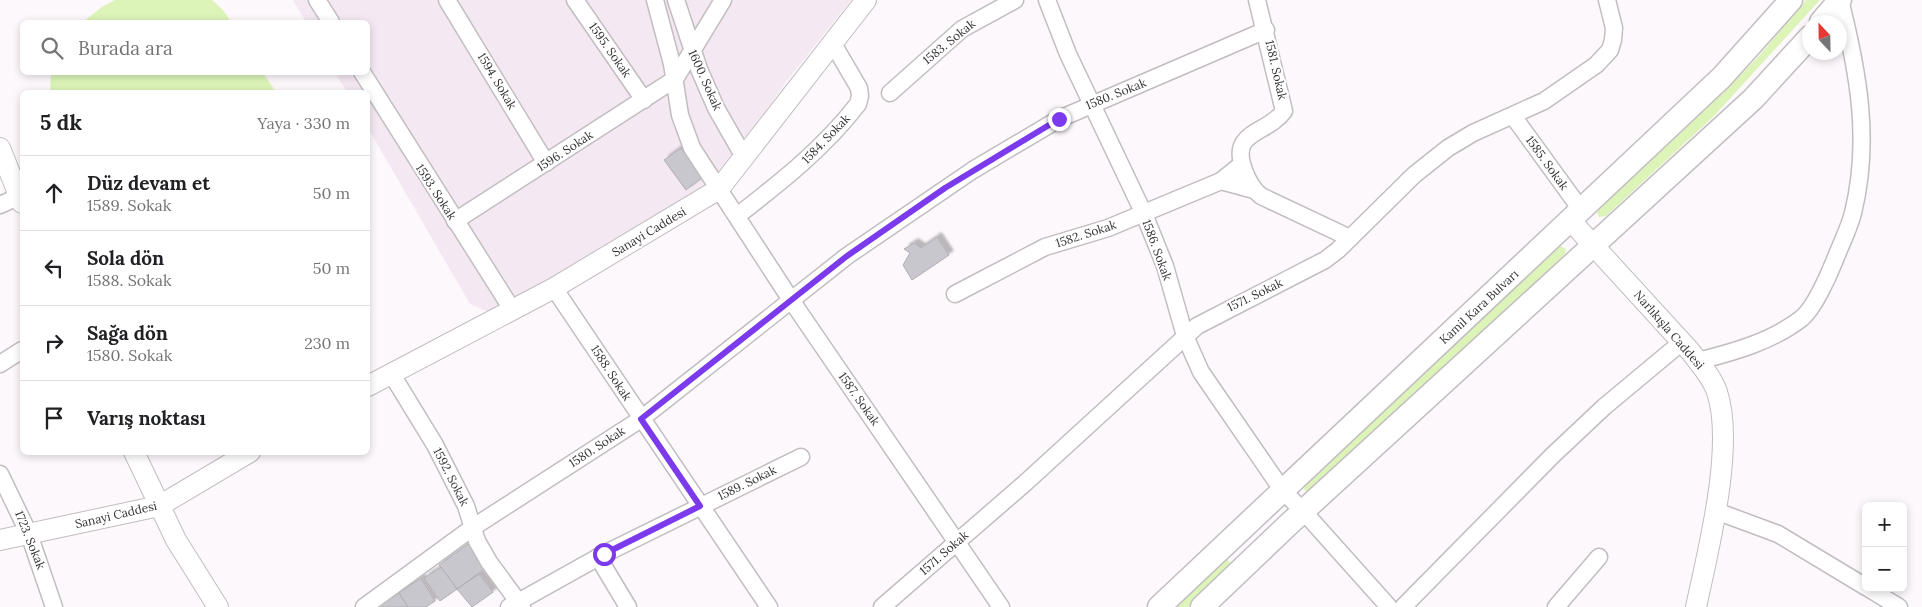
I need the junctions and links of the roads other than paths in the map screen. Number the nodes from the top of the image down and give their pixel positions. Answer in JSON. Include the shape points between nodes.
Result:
{"nodes":[{"id":1,"x":317,"y":0,"type":"edge"},
{"id":2,"x":448,"y":0,"type":"edge"},
{"id":3,"x":575,"y":0,"type":"edge"},
{"id":4,"x":655,"y":0,"type":"edge"},
{"id":5,"x":676,"y":0,"type":"edge"},
{"id":6,"x":723,"y":0,"type":"edge"},
{"id":7,"x":866,"y":0,"type":"edge"},
{"id":8,"x":1015,"y":0,"type":"edge"},
{"id":9,"x":1047,"y":0,"type":"edge"},
{"id":10,"x":1258,"y":0,"type":"edge"},
{"id":11,"x":1607,"y":0,"type":"edge"},
{"id":12,"x":1791,"y":0,"type":"edge"},
{"id":13,"x":1840,"y":0,"type":"edge"},
{"id":14,"x":1827,"y":15,"type":"edge"},
{"id":15,"x":330,"y":20,"type":"edge"},
{"id":16,"x":1266,"y":30,"type":"junction"},
{"id":17,"x":832,"y":42,"type":"junction"},
{"id":18,"x":1802,"y":46,"type":"edge"},
{"id":19,"x":692,"y":50,"type":"junction"},
{"id":20,"x":364,"y":75,"type":"edge"},
{"id":21,"x":675,"y":79,"type":"junction"},
{"id":22,"x":890,"y":93,"type":"dead end"},
{"id":23,"x":644,"y":100,"type":"junction"},
{"id":24,"x":1091,"y":104,"type":"junction"},
{"id":25,"x":1513,"y":116,"type":"junction"},
{"id":26,"x":0,"y":148,"type":"edge"},
{"id":27,"x":744,"y":157,"type":"junction"},
{"id":28,"x":546,"y":163,"type":"junction"},
{"id":29,"x":1242,"y":164,"type":"junction"},
{"id":30,"x":1221,"y":181,"type":"junction"},
{"id":31,"x":719,"y":189,"type":"junction"},
{"id":32,"x":1254,"y":190,"type":"junction"},
{"id":33,"x":20,"y":197,"type":"edge"},
{"id":34,"x":20,"y":199,"type":"edge"},
{"id":35,"x":0,"y":205,"type":"edge"},
{"id":36,"x":1144,"y":214,"type":"junction"},
{"id":37,"x":737,"y":216,"type":"junction"},
{"id":38,"x":1576,"y":216,"type":"junction"},
{"id":39,"x":455,"y":221,"type":"junction"},
{"id":40,"x":1350,"y":238,"type":"junction"},
{"id":41,"x":1593,"y":245,"type":"junction"},
{"id":42,"x":554,"y":288,"type":"junction"},
{"id":43,"x":955,"y":294,"type":"dead end"},
{"id":44,"x":791,"y":300,"type":"junction"},
{"id":45,"x":513,"y":311,"type":"junction"},
{"id":46,"x":1185,"y":336,"type":"junction"},
{"id":47,"x":1682,"y":342,"type":"junction"},
{"id":48,"x":20,"y":351,"type":"edge"},
{"id":49,"x":1698,"y":361,"type":"junction"},
{"id":50,"x":0,"y":364,"type":"edge"},
{"id":51,"x":391,"y":373,"type":"junction"},
{"id":52,"x":370,"y":385,"type":"edge"},
{"id":53,"x":641,"y":419,"type":"junction"},
{"id":54,"x":135,"y":455,"type":"edge"},
{"id":55,"x":245,"y":455,"type":"edge"},
{"id":56,"x":801,"y":457,"type":"dead end"},
{"id":57,"x":0,"y":474,"type":"edge"},
{"id":58,"x":1282,"y":491,"type":"junction"},
{"id":59,"x":159,"y":506,"type":"junction"},
{"id":60,"x":700,"y":506,"type":"junction"},
{"id":61,"x":1716,"y":510,"type":"junction"},
{"id":62,"x":1304,"y":512,"type":"junction"},
{"id":63,"x":472,"y":528,"type":"junction"},
{"id":64,"x":29,"y":534,"type":"junction"},
{"id":65,"x":0,"y":540,"type":"edge"},
{"id":66,"x":957,"y":542,"type":"junction"},
{"id":67,"x":598,"y":557,"type":"junction"},
{"id":68,"x":1599,"y":557,"type":"dead end"},
{"id":69,"x":1862,"y":585,"type":"edge"},
{"id":70,"x":1874,"y":592,"type":"edge"},
{"id":71,"x":516,"y":605,"type":"edge"},
{"id":72,"x":54,"y":607,"type":"edge"},
{"id":73,"x":218,"y":607,"type":"edge"},
{"id":74,"x":364,"y":607,"type":"edge"},
{"id":75,"x":628,"y":607,"type":"edge"},
{"id":76,"x":769,"y":607,"type":"edge"},
{"id":77,"x":882,"y":607,"type":"edge"},
{"id":78,"x":1001,"y":607,"type":"edge"},
{"id":79,"x":1159,"y":607,"type":"edge"},
{"id":80,"x":1202,"y":607,"type":"edge"},
{"id":81,"x":1389,"y":607,"type":"edge"},
{"id":82,"x":1403,"y":607,"type":"edge"},
{"id":83,"x":1556,"y":607,"type":"edge"},
{"id":84,"x":1696,"y":607,"type":"edge"},
{"id":85,"x":1899,"y":607,"type":"edge"}],
"edges":[{"from":1,"to":15,"type":"street"},
{"from":2,"to":28,"type":"street","name":"1594. Sokak"},
{"from":3,"to":23,"type":"street","name":"1595. Sokak"},
{"from":4,"to":21,"type":"street","name":"1587. Sokak"},
{"from":5,"to":19,"type":"street","name":"1600. Sokak"},
{"from":6,"to":19,"type":"street"},
{"from":7,"to":17,"type":"street","name":"Sanayi Caddesi"},
{"from":8,"to":22,"type":"street","name":"1583. Sokak","via":[[962,29]]},
{"from":9,"to":24,"type":"street","name":"1586. Sokak"},
{"from":10,"to":16,"type":"street","name":"1581. Sokak"},
{"from":11,"to":25,"type":"street","name":"1571. Sokak","via":[[1614,28],[1610,50],[1596,65],[1562,89]]},
{"from":12,"to":38,"type":"main road","name":"Kamil Kara Bulvarı","via":[[1722,77]]},
{"from":13,"to":14,"type":"main road"},
{"from":13,"to":49,"type":"street","via":[[1857,68],[1863,129],[1862,168],[1853,215],[1827,280],[1804,317],[1765,339],[1725,355]]},
{"from":16,"to":24,"type":"street","name":"1580. Sokak"},
{"from":16,"to":29,"type":"street","name":"1581. Sokak","via":[[1284,111],[1280,117],[1245,139],[1239,154]]},
{"from":17,"to":27,"type":"street","name":"Sanayi Caddesi"},
{"from":17,"to":37,"type":"street","name":"1584. Sokak","via":[[859,88],[858,104],[808,158]]},
{"from":18,"to":41,"type":"main road","via":[[1753,99]]},
{"from":19,"to":21,"type":"street"},
{"from":19,"to":27,"type":"street","name":"1600. Sokak","via":[[716,108]]},
{"from":20,"to":39,"type":"street","name":"1593. Sokak"},
{"from":21,"to":23,"type":"street","name":"1596. Sokak"},
{"from":21,"to":31,"type":"street","name":"1587. Sokak","via":[[687,137]]},
{"from":23,"to":28,"type":"street","name":"1596. Sokak"},
{"from":24,"to":36,"type":"street","name":"1586. Sokak"},
{"from":24,"to":44,"type":"street","name":"1580. Sokak","via":[[1059,119],[952,183],[847,256]]},
{"from":25,"to":38,"type":"street","name":"1585. Sokak"},
{"from":25,"to":40,"type":"street","name":"1571. Sokak","via":[[1473,132],[1437,156]]},
{"from":26,"to":33,"type":"street"},
{"from":27,"to":31,"type":"street","name":"Sanayi Caddesi"},
{"from":28,"to":39,"type":"street","name":"1596. Sokak"},
{"from":29,"to":30,"type":"street","name":"1582. Sokak"},
{"from":29,"to":32,"type":"street"},
{"from":30,"to":32,"type":"street"},
{"from":30,"to":36,"type":"street","name":"1582. Sokak"},
{"from":31,"to":37,"type":"street","name":"1587. Sokak"},
{"from":31,"to":42,"type":"street","name":"Sanayi Caddesi"},
{"from":32,"to":40,"type":"street"},
{"from":34,"to":35,"type":"street"},
{"from":36,"to":43,"type":"street","name":"1582. Sokak","via":[[1045,247]]},
{"from":36,"to":46,"type":"street","name":"1586. Sokak"},
{"from":37,"to":44,"type":"street","name":"1587. Sokak"},
{"from":38,"to":41,"type":"street","name":"Narlıkışla Caddesi"},
{"from":38,"to":58,"type":"main road","name":"Kamil Kara Bulvarı"},
{"from":39,"to":45,"type":"street","name":"1593. Sokak"},
{"from":40,"to":46,"type":"street","name":"1571. Sokak","via":[[1325,260],[1208,319]]},
{"from":41,"to":47,"type":"street","name":"Narlıkışla Caddesi"},
{"from":41,"to":62,"type":"main road"},
{"from":42,"to":45,"type":"street","name":"Sanayi Caddesi"},
{"from":42,"to":53,"type":"street","name":"1588. Sokak"},
{"from":44,"to":53,"type":"street","name":"1580. Sokak"},
{"from":44,"to":66,"type":"street","name":"1587. Sokak"},
{"from":45,"to":51,"type":"street","name":"Sanayi Caddesi"},
{"from":46,"to":58,"type":"street","name":"1586. Sokak","via":[[1201,372]]},
{"from":46,"to":66,"type":"street","name":"1571. Sokak"},
{"from":47,"to":49,"type":"street","name":"Narlıkışla Caddesi"},
{"from":47,"to":82,"type":"street","via":[[1553,455]]},
{"from":48,"to":50,"type":"street"},
{"from":49,"to":61,"type":"street","name":"Narlıkışla Caddesi","via":[[1715,388],[1723,423]]},
{"from":51,"to":52,"type":"street","name":"Sanayi Caddesi"},
{"from":51,"to":63,"type":"street","name":"1592. Sokak","via":[[448,471],[466,506]]},
{"from":53,"to":60,"type":"street","name":"1588. Sokak"},
{"from":53,"to":63,"type":"street","name":"1580. Sokak"},
{"from":54,"to":59,"type":"street"},
{"from":55,"to":59,"type":"street","name":"Sanayi Caddesi"},
{"from":56,"to":60,"type":"street","name":"1589. Sokak"},
{"from":57,"to":64,"type":"street","name":"1723. Sokak"},
{"from":58,"to":62,"type":"street","name":"1586. Sokak"},
{"from":58,"to":79,"type":"main road","name":"Kamil Kara Bulvarı"},
{"from":59,"to":64,"type":"street","name":"Sanayi Caddesi"},
{"from":59,"to":73,"type":"street","via":[[198,579]]},
{"from":60,"to":67,"type":"street","name":"1589. Sokak"},
{"from":60,"to":76,"type":"street","name":"1588. Sokak"},
{"from":61,"to":69,"type":"street","via":[[1778,534]]},
{"from":61,"to":84,"type":"street","name":"Narlıkışla Caddesi"},
{"from":62,"to":80,"type":"main road"},
{"from":62,"to":81,"type":"street","name":"1586. Sokak"},
{"from":63,"to":71,"type":"street","name":"1592. Sokak"},
{"from":63,"to":74,"type":"street","name":"1580. Sokak"},
{"from":64,"to":65,"type":"street","name":"Sanayi Caddesi"},
{"from":64,"to":72,"type":"street","name":"1723. Sokak"},
{"from":66,"to":77,"type":"street","name":"1571. Sokak"},
{"from":66,"to":78,"type":"street","name":"1587. Sokak"},
{"from":67,"to":71,"type":"street","name":"1589. Sokak"},
{"from":67,"to":75,"type":"street"},
{"from":68,"to":83,"type":"street"},
{"from":70,"to":85,"type":"street"}]}
